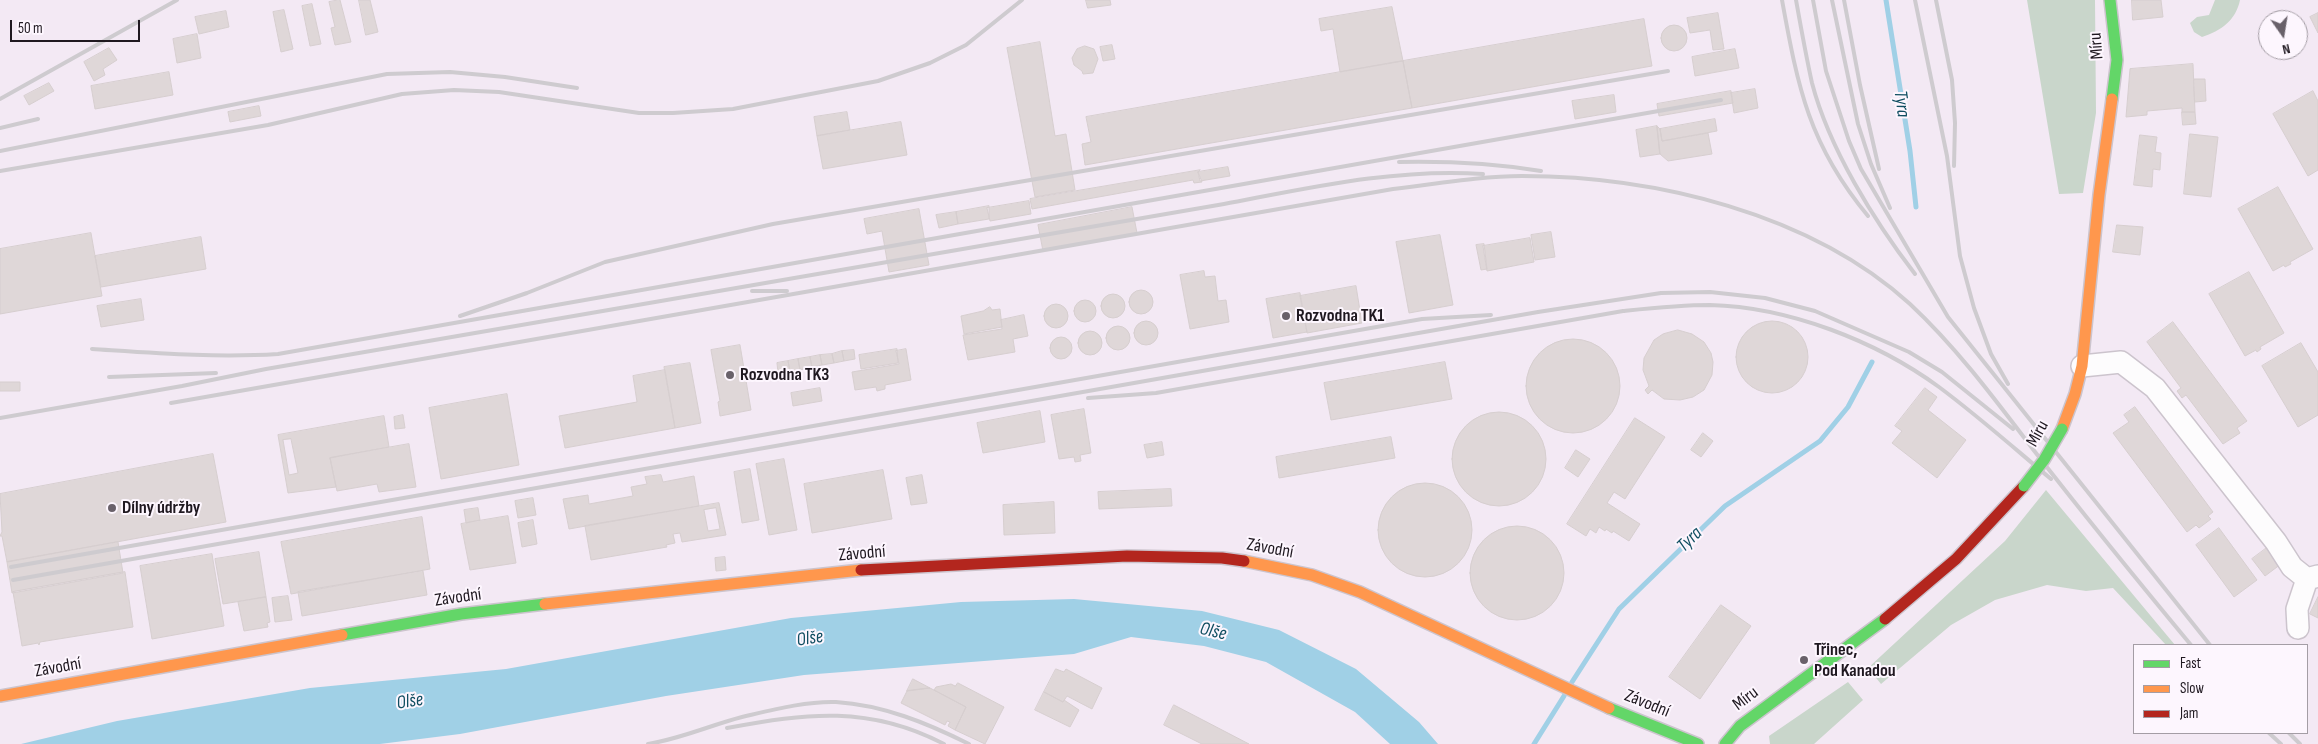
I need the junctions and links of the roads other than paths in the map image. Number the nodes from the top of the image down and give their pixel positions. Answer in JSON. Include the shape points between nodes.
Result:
{"nodes":[{"id":1,"x":2110,"y":0,"type":"edge"},
{"id":2,"x":2082,"y":366,"type":"junction"},
{"id":3,"x":2306,"y":574,"type":"edge"},
{"id":4,"x":2298,"y":628,"type":"dead end"},
{"id":5,"x":0,"y":696,"type":"edge"},
{"id":6,"x":1698,"y":744,"type":"edge"},
{"id":7,"x":1725,"y":744,"type":"edge"}],
"edges":[{"from":1,"to":2,"type":"street","name":"Míru","via":[[2117,60]]},
{"from":2,"to":3,"type":"street","via":[[2121,362],[2155,388],[2276,542]]},
{"from":2,"to":7,"type":"street","name":"Míru","bridge":true,"via":[[2062,430],[2024,486],[1949,565],[1871,631],[1740,726]]},
{"from":3,"to":4,"type":"street","via":[[2297,609]]},
{"from":5,"to":6,"type":"street","name":"Závodní","via":[[461,614],[872,569],[1126,556],[1222,558],[1312,575],[1360,592],[1598,704]]}]}
